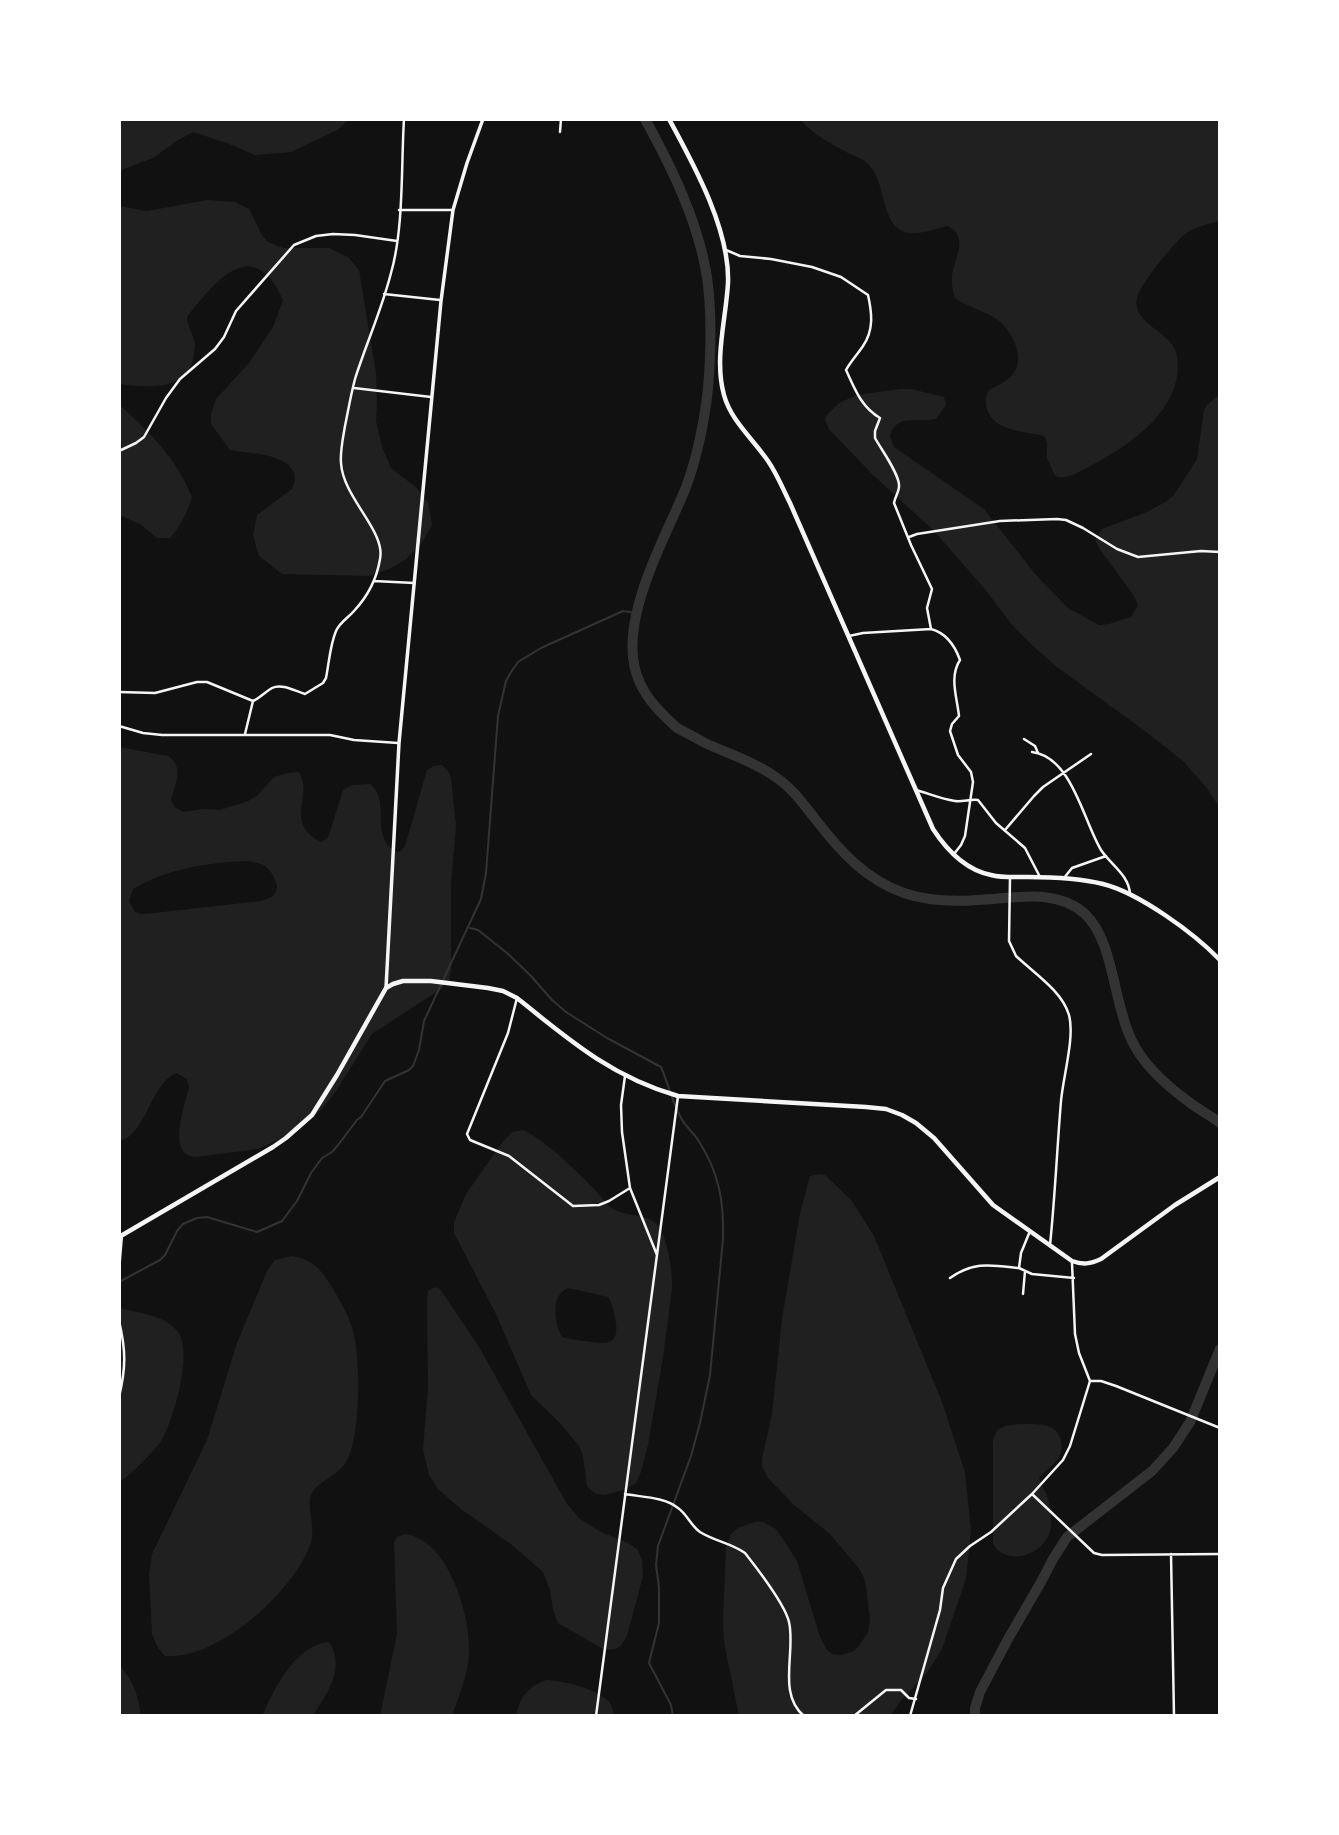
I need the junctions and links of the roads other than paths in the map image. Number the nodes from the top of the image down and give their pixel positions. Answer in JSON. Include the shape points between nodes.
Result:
{"nodes":[{"id":1,"x":404,"y":119,"type":"edge"},
{"id":2,"x":483,"y":119,"type":"edge"},
{"id":3,"x":561,"y":119,"type":"edge"},
{"id":4,"x":669,"y":119,"type":"edge"},
{"id":5,"x":560,"y":132,"type":"dead end"},
{"id":6,"x":453,"y":210,"type":"junction"},
{"id":7,"x":399,"y":211,"type":"junction"},
{"id":8,"x":397,"y":241,"type":"junction"},
{"id":9,"x":726,"y":250,"type":"junction"},
{"id":10,"x":384,"y":294,"type":"junction"},
{"id":11,"x":440,"y":300,"type":"junction"},
{"id":12,"x":354,"y":388,"type":"junction"},
{"id":13,"x":431,"y":397,"type":"junction"},
{"id":14,"x":119,"y":451,"type":"edge"},
{"id":15,"x":909,"y":537,"type":"junction"},
{"id":16,"x":1220,"y":552,"type":"edge"},
{"id":17,"x":373,"y":581,"type":"junction"},
{"id":18,"x":414,"y":583,"type":"junction"},
{"id":19,"x":931,"y":629,"type":"junction"},
{"id":20,"x":849,"y":636,"type":"junction"},
{"id":21,"x":119,"y":692,"type":"edge"},
{"id":22,"x":253,"y":701,"type":"junction"},
{"id":23,"x":119,"y":726,"type":"edge"},
{"id":24,"x":244,"y":734,"type":"junction"},
{"id":25,"x":1024,"y":739,"type":"dead end"},
{"id":26,"x":399,"y":743,"type":"junction"},
{"id":27,"x":1032,"y":752,"type":"dead end"},
{"id":28,"x":1038,"y":753,"type":"junction"},
{"id":29,"x":1091,"y":754,"type":"dead end"},
{"id":30,"x":1064,"y":773,"type":"junction"},
{"id":31,"x":916,"y":790,"type":"junction"},
{"id":32,"x":971,"y":799,"type":"junction"},
{"id":33,"x":1005,"y":831,"type":"junction"},
{"id":34,"x":953,"y":855,"type":"junction"},
{"id":35,"x":1106,"y":856,"type":"junction"},
{"id":36,"x":1010,"y":877,"type":"junction"},
{"id":37,"x":1040,"y":877,"type":"junction"},
{"id":38,"x":1064,"y":878,"type":"junction"},
{"id":39,"x":1130,"y":895,"type":"junction"},
{"id":40,"x":1220,"y":960,"type":"edge"},
{"id":41,"x":386,"y":988,"type":"junction"},
{"id":42,"x":517,"y":998,"type":"junction"},
{"id":43,"x":625,"y":1076,"type":"junction"},
{"id":44,"x":678,"y":1096,"type":"junction"},
{"id":45,"x":1220,"y":1177,"type":"edge"},
{"id":46,"x":630,"y":1188,"type":"junction"},
{"id":47,"x":1030,"y":1231,"type":"junction"},
{"id":48,"x":121,"y":1236,"type":"edge"},
{"id":49,"x":1050,"y":1245,"type":"junction"},
{"id":50,"x":657,"y":1255,"type":"junction"},
{"id":51,"x":1072,"y":1261,"type":"junction"},
{"id":52,"x":1019,"y":1268,"type":"junction"},
{"id":53,"x":1025,"y":1270,"type":"junction"},
{"id":54,"x":119,"y":1271,"type":"edge"},
{"id":55,"x":950,"y":1278,"type":"dead end"},
{"id":56,"x":1074,"y":1279,"type":"junction"},
{"id":57,"x":1023,"y":1294,"type":"dead end"},
{"id":58,"x":119,"y":1321,"type":"edge"},
{"id":59,"x":1090,"y":1381,"type":"junction"},
{"id":60,"x":119,"y":1397,"type":"edge"},
{"id":61,"x":1220,"y":1428,"type":"edge"},
{"id":62,"x":625,"y":1494,"type":"junction"},
{"id":63,"x":1032,"y":1494,"type":"junction"},
{"id":64,"x":1171,"y":1554,"type":"junction"},
{"id":65,"x":1220,"y":1554,"type":"edge"},
{"id":66,"x":916,"y":1699,"type":"junction"},
{"id":67,"x":596,"y":1716,"type":"edge"},
{"id":68,"x":804,"y":1716,"type":"edge"},
{"id":69,"x":855,"y":1716,"type":"edge"},
{"id":70,"x":910,"y":1716,"type":"edge"},
{"id":71,"x":1174,"y":1716,"type":"edge"}],
"edges":[{"from":1,"to":7,"type":"street"},
{"from":2,"to":6,"type":"street"},
{"from":3,"to":5,"type":"street"},
{"from":4,"to":9,"type":"main road","via":[[713,210]]},
{"from":6,"to":7,"type":"street"},
{"from":6,"to":11,"type":"street"},
{"from":7,"to":8,"type":"street"},
{"from":8,"to":10,"type":"street"},
{"from":8,"to":14,"type":"street","via":[[333,234],[294,245],[236,311],[215,349],[180,379],[144,437]]},
{"from":9,"to":15,"type":"street","via":[[812,267],[841,277],[868,295],[872,322],[863,346],[846,370],[856,393],[880,418],[876,438],[899,480],[894,503]]},
{"from":9,"to":20,"type":"main road","via":[[728,281],[720,368],[724,395],[790,503]]},
{"from":10,"to":11,"type":"street"},
{"from":10,"to":12,"type":"street"},
{"from":11,"to":13,"type":"street"},
{"from":12,"to":13,"type":"street"},
{"from":12,"to":17,"type":"street","via":[[341,463],[351,496],[381,547]]},
{"from":13,"to":18,"type":"street"},
{"from":15,"to":16,"type":"street","via":[[1000,521],[1057,519],[1138,557]]},
{"from":15,"to":19,"type":"street","via":[[932,589],[927,608]]},
{"from":17,"to":18,"type":"street"},
{"from":17,"to":22,"type":"street","via":[[354,612],[336,630],[323,683],[305,694],[276,687]]},
{"from":18,"to":26,"type":"street"},
{"from":19,"to":20,"type":"street"},
{"from":19,"to":32,"type":"street","via":[[946,637],[960,660],[954,677],[959,716],[950,731],[958,755],[971,772]]},
{"from":20,"to":31,"type":"main road"},
{"from":21,"to":22,"type":"street","via":[[155,693],[207,682]]},
{"from":22,"to":24,"type":"street"},
{"from":23,"to":24,"type":"street","via":[[162,735]]},
{"from":24,"to":26,"type":"street","via":[[330,735]]},
{"from":25,"to":28,"type":"street"},
{"from":26,"to":41,"type":"street"},
{"from":27,"to":28,"type":"street"},
{"from":28,"to":30,"type":"street"},
{"from":29,"to":30,"type":"street"},
{"from":30,"to":33,"type":"street","via":[[1034,796]]},
{"from":30,"to":35,"type":"street"},
{"from":31,"to":32,"type":"street","via":[[938,798]]},
{"from":31,"to":34,"type":"main road","via":[[933,829]]},
{"from":32,"to":33,"type":"street","via":[[978,800]]},
{"from":32,"to":34,"type":"street","via":[[965,836]]},
{"from":33,"to":37,"type":"street","via":[[1025,848]]},
{"from":34,"to":36,"type":"main road","via":[[974,869]]},
{"from":35,"to":38,"type":"street","via":[[1072,868]]},
{"from":35,"to":39,"type":"street","via":[[1127,880]]},
{"from":36,"to":37,"type":"main road"},
{"from":36,"to":49,"type":"street","via":[[1012,950],[1064,1003],[1071,1027]]},
{"from":37,"to":38,"type":"main road"},
{"from":38,"to":39,"type":"main road","via":[[1108,885]]},
{"from":39,"to":40,"type":"main road","via":[[1165,915]]},
{"from":41,"to":42,"type":"main road","via":[[402,981],[431,981],[488,988]]},
{"from":41,"to":48,"type":"main road","via":[[312,1115],[274,1147]]},
{"from":42,"to":43,"type":"main road","via":[[592,1057]]},
{"from":42,"to":46,"type":"street","via":[[468,1138],[509,1156],[573,1206],[598,1205]]},
{"from":43,"to":44,"type":"main road"},
{"from":43,"to":46,"type":"street","via":[[622,1132]]},
{"from":44,"to":47,"type":"main road","via":[[866,1107],[902,1115],[933,1138],[993,1205]]},
{"from":44,"to":50,"type":"street"},
{"from":45,"to":51,"type":"main road","via":[[1101,1259],[1091,1264]]},
{"from":46,"to":50,"type":"street"},
{"from":47,"to":49,"type":"main road"},
{"from":47,"to":52,"type":"street"},
{"from":48,"to":54,"type":"street"},
{"from":49,"to":51,"type":"main road"},
{"from":50,"to":62,"type":"street"},
{"from":51,"to":56,"type":"street"},
{"from":52,"to":53,"type":"street"},
{"from":52,"to":55,"type":"street","via":[[968,1267]]},
{"from":53,"to":56,"type":"street"},
{"from":53,"to":57,"type":"street"},
{"from":56,"to":59,"type":"street","via":[[1075,1334]]},
{"from":58,"to":60,"type":"street","via":[[125,1365]]},
{"from":59,"to":61,"type":"street","via":[[1116,1386]]},
{"from":59,"to":63,"type":"street","via":[[1063,1460]]},
{"from":62,"to":67,"type":"street"},
{"from":62,"to":68,"type":"street","via":[[667,1502],[697,1531],[744,1553],[789,1621],[790,1688]]},
{"from":63,"to":64,"type":"street","via":[[1094,1553]]},
{"from":63,"to":66,"type":"street","via":[[956,1559],[943,1588]]},
{"from":64,"to":65,"type":"street"},
{"from":64,"to":71,"type":"street"},
{"from":66,"to":69,"type":"street","via":[[901,1690],[886,1690]]},
{"from":66,"to":70,"type":"street"}]}
